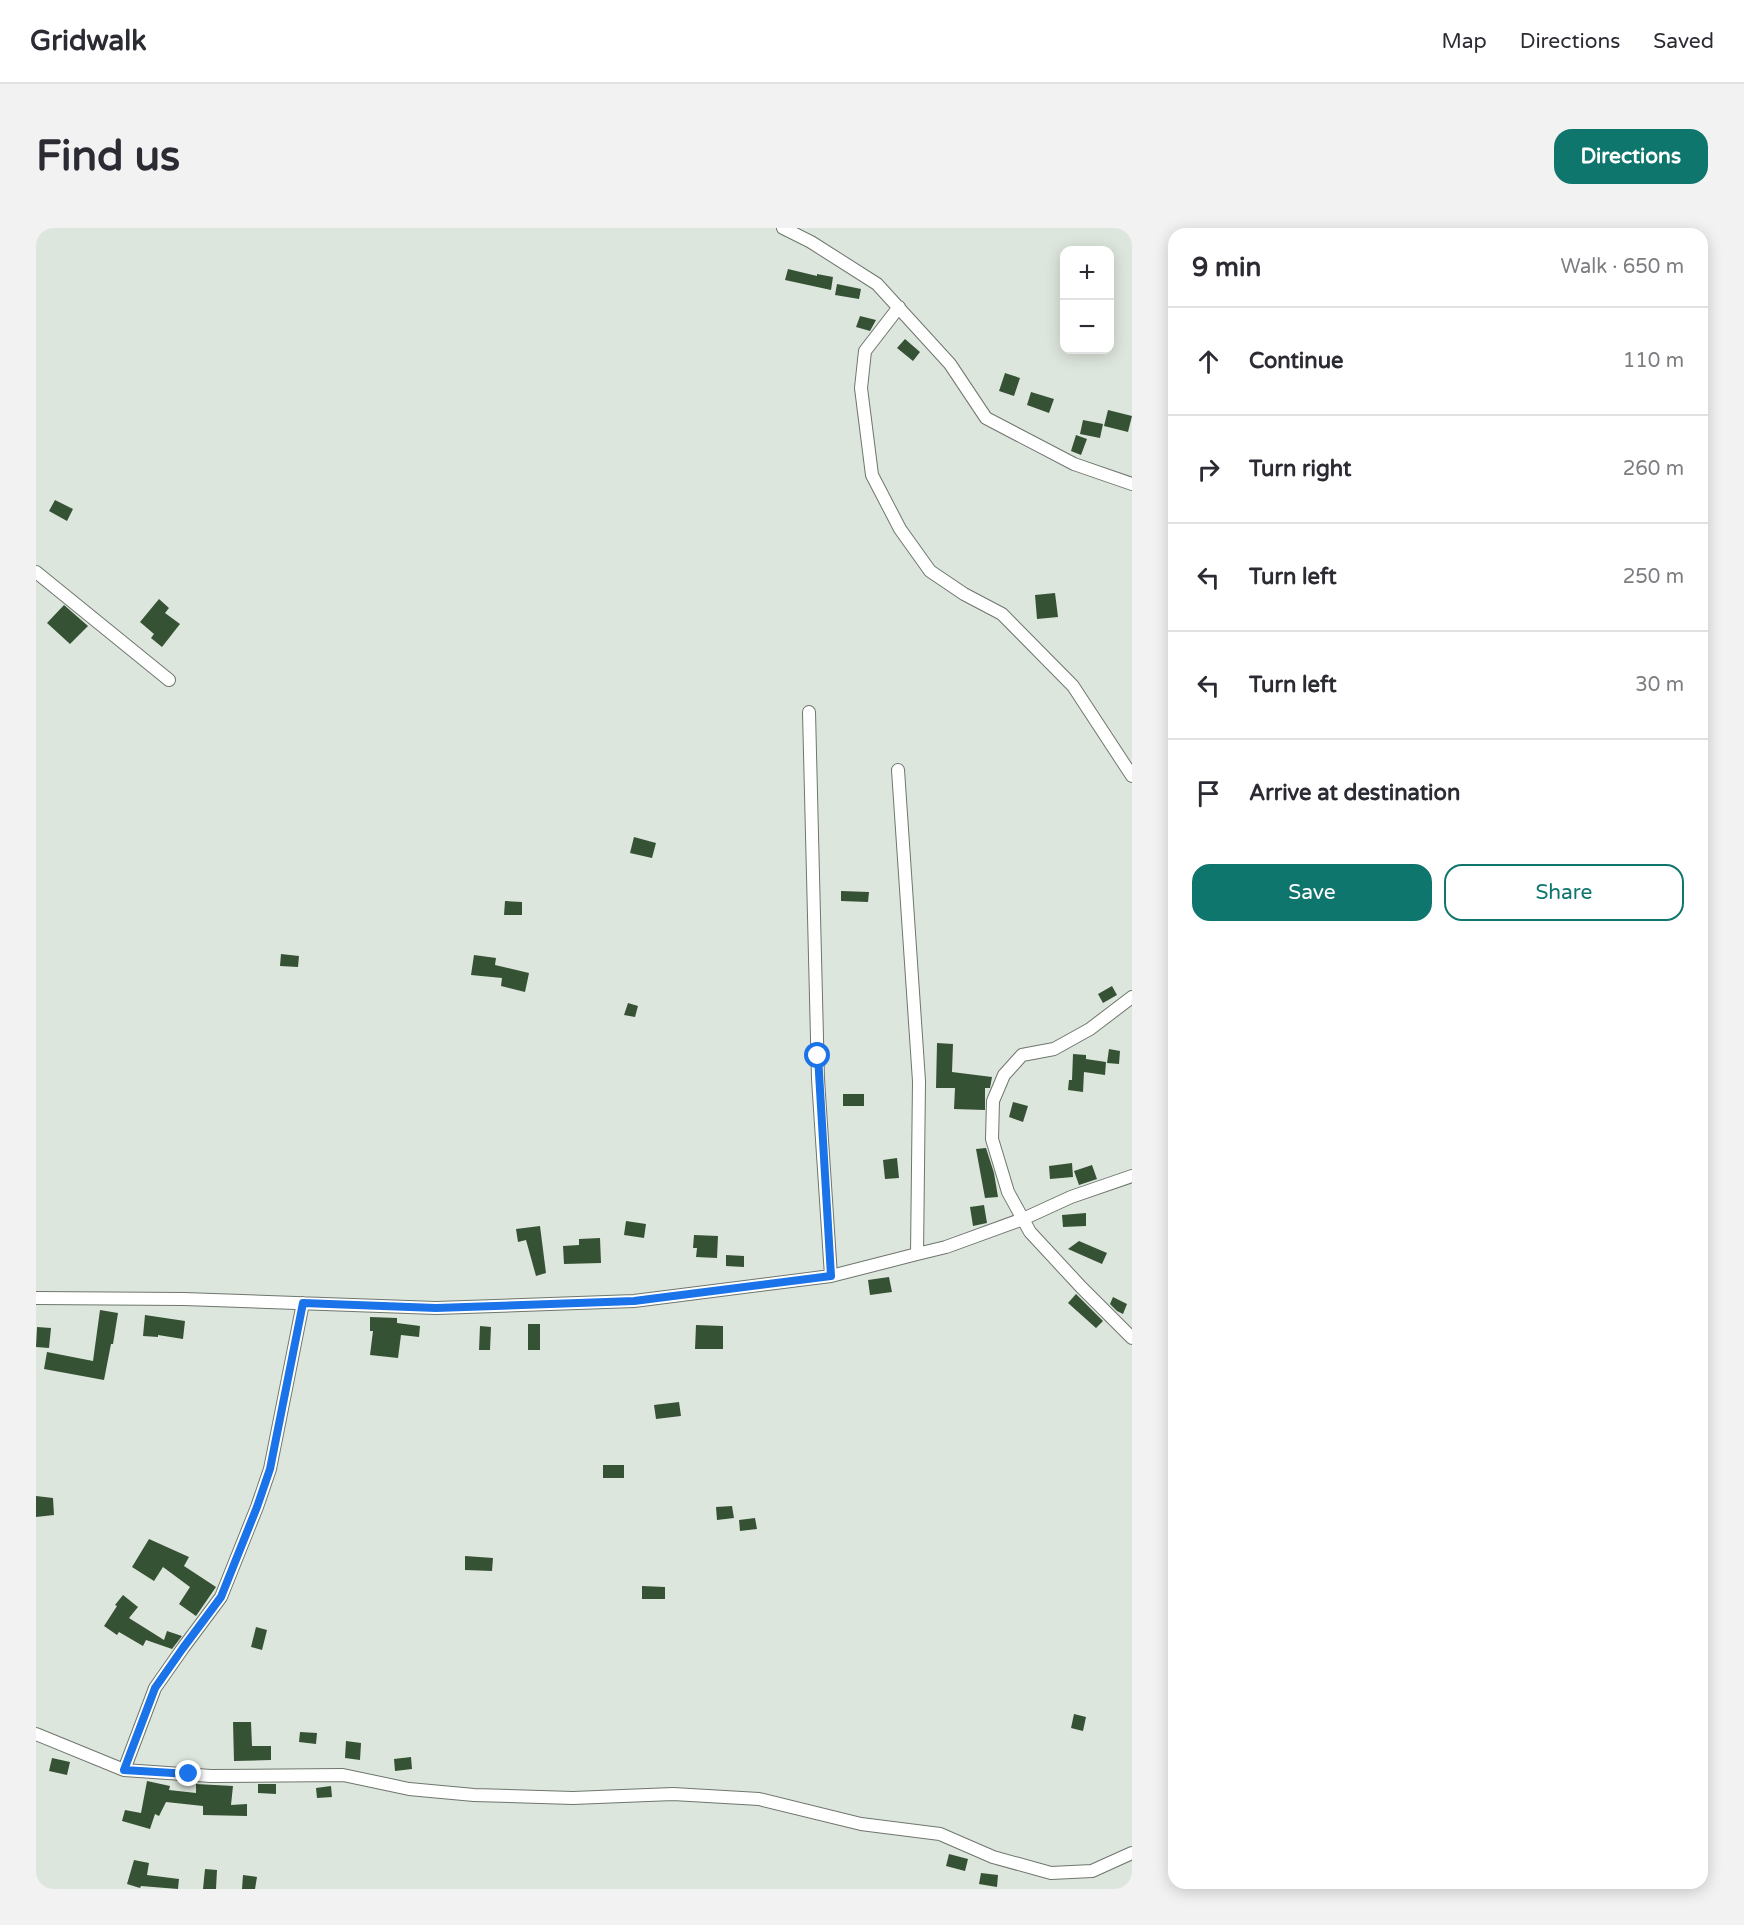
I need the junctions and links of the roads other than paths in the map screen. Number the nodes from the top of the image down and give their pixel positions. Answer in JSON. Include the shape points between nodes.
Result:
{"nodes":[{"id":1,"x":783,"y":228,"type":"edge"},
{"id":2,"x":899,"y":308,"type":"junction"},
{"id":3,"x":1132,"y":484,"type":"edge"},
{"id":4,"x":36,"y":572,"type":"edge"},
{"id":5,"x":169,"y":680,"type":"dead end"},
{"id":6,"x":809,"y":712,"type":"dead end"},
{"id":7,"x":898,"y":770,"type":"dead end"},
{"id":8,"x":1132,"y":776,"type":"edge"},
{"id":9,"x":1132,"y":997,"type":"edge"},
{"id":10,"x":1132,"y":1176,"type":"edge"},
{"id":11,"x":1023,"y":1219,"type":"junction"},
{"id":12,"x":917,"y":1254,"type":"junction"},
{"id":13,"x":831,"y":1276,"type":"junction"},
{"id":14,"x":36,"y":1298,"type":"edge"},
{"id":15,"x":303,"y":1303,"type":"junction"},
{"id":16,"x":1132,"y":1338,"type":"edge"},
{"id":17,"x":36,"y":1734,"type":"edge"},
{"id":18,"x":124,"y":1770,"type":"junction"},
{"id":19,"x":1132,"y":1854,"type":"edge"}],
"edges":[{"from":1,"to":2,"type":"street","via":[[877,284]]},
{"from":2,"to":3,"type":"street","via":[[950,364],[986,418],[1074,464]]},
{"from":2,"to":8,"type":"street","via":[[865,351],[861,388],[872,475],[900,529],[930,571],[1002,614],[1026,638],[1073,686]]},
{"from":4,"to":5,"type":"street"},
{"from":6,"to":13,"type":"street","via":[[818,1079]]},
{"from":7,"to":12,"type":"street","via":[[919,1082]]},
{"from":9,"to":11,"type":"street","via":[[1090,1029],[1054,1049],[1022,1055],[1004,1075],[993,1101],[992,1139],[1008,1192]]},
{"from":10,"to":11,"type":"street"},
{"from":11,"to":12,"type":"street"},
{"from":11,"to":16,"type":"street","via":[[1081,1287]]},
{"from":12,"to":13,"type":"street"},
{"from":13,"to":15,"type":"street","via":[[634,1301],[436,1308]]},
{"from":14,"to":15,"type":"street"},
{"from":15,"to":18,"type":"street","via":[[270,1469],[257,1507],[221,1597],[155,1688]]},
{"from":17,"to":18,"type":"street"},
{"from":18,"to":19,"type":"street","via":[[211,1776],[343,1775],[409,1789],[474,1795],[573,1798],[673,1794],[759,1799],[861,1824],[940,1834],[993,1857],[1051,1873],[1092,1871]]}]}
